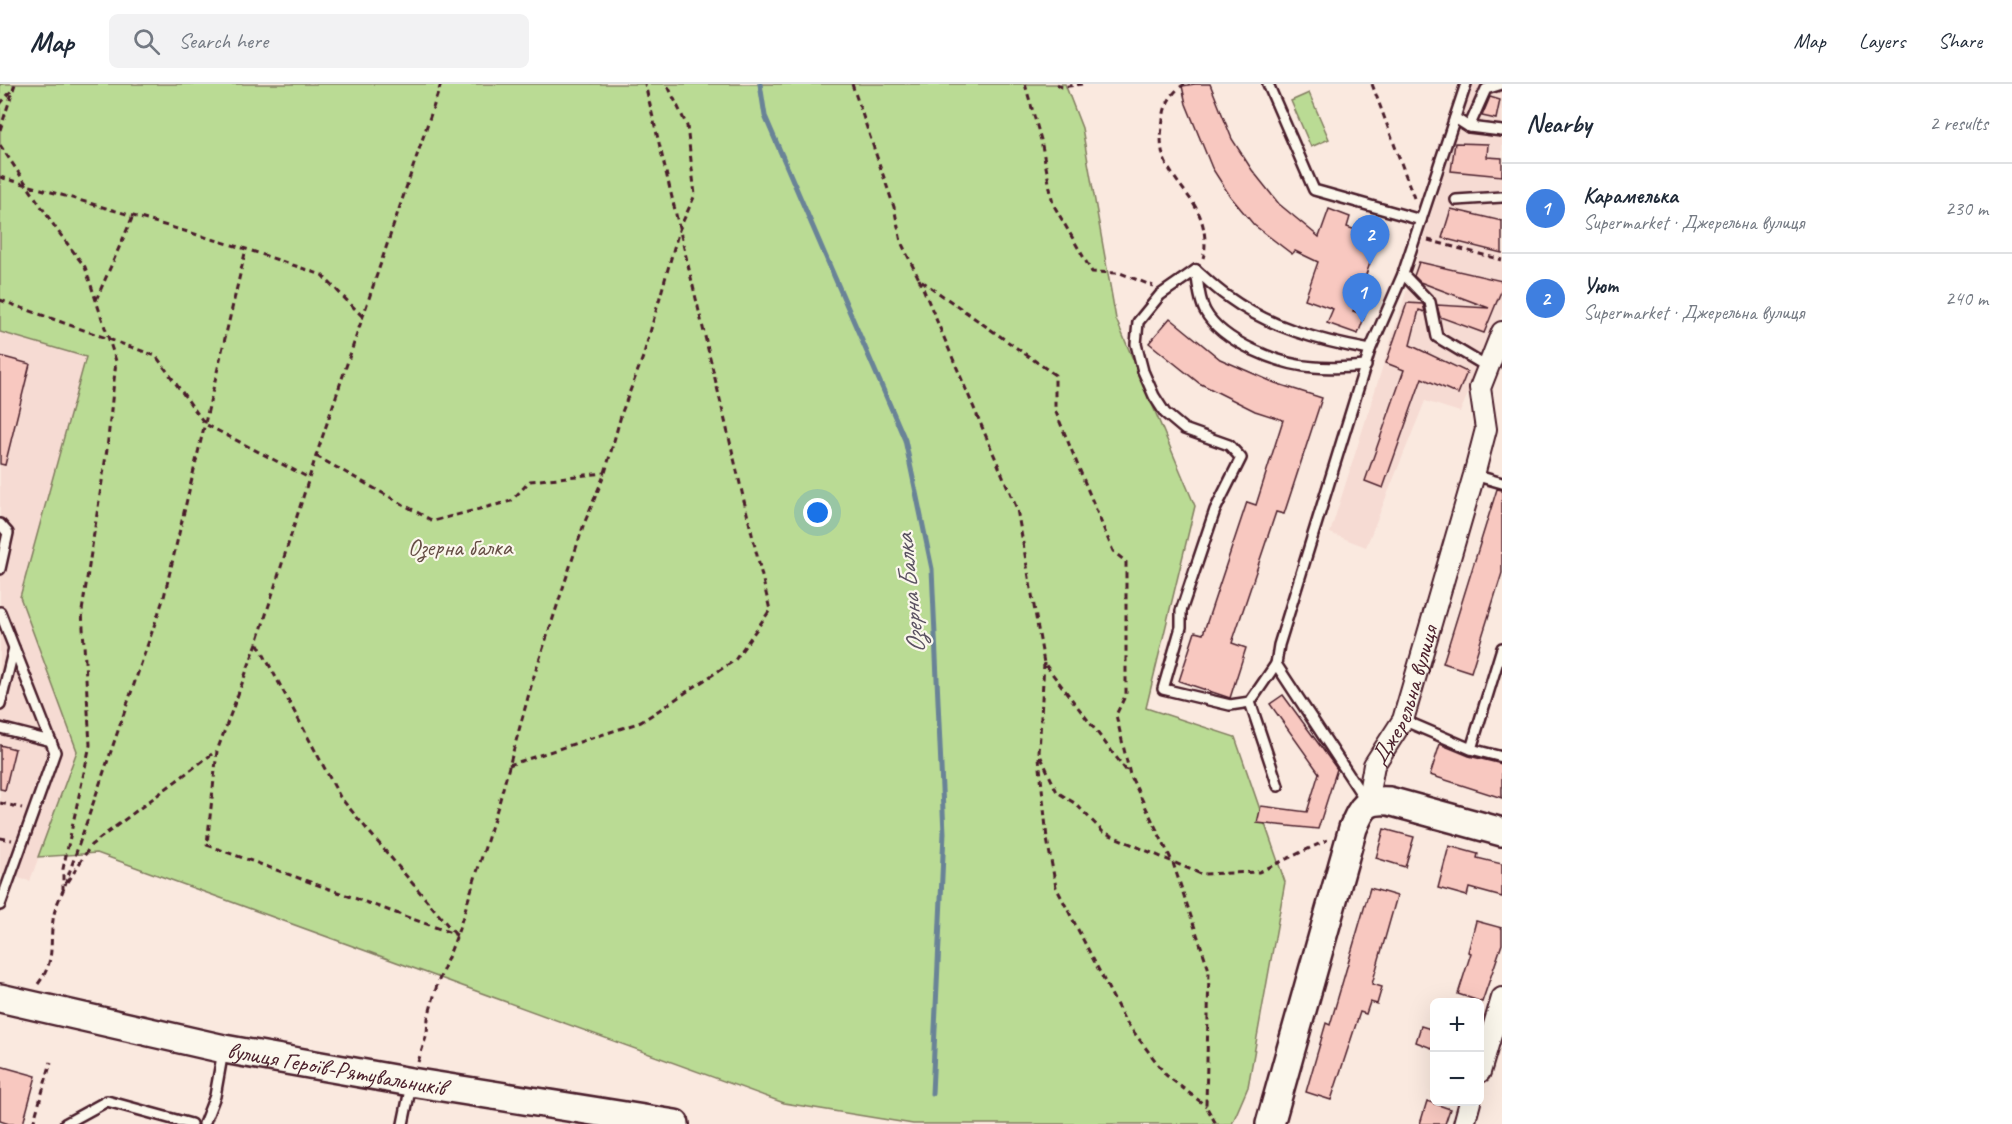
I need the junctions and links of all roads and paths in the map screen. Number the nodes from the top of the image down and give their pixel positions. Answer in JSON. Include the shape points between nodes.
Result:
{"nodes":[{"id":1,"x":441,"y":84,"type":"edge"},
{"id":2,"x":645,"y":84,"type":"edge"},
{"id":3,"x":667,"y":84,"type":"edge"},
{"id":4,"x":852,"y":84,"type":"edge"},
{"id":5,"x":1025,"y":84,"type":"edge"},
{"id":6,"x":1057,"y":84,"type":"edge"},
{"id":7,"x":1082,"y":84,"type":"edge"},
{"id":8,"x":1185,"y":84,"type":"edge"},
{"id":9,"x":1268,"y":84,"type":"edge"},
{"id":10,"x":1372,"y":84,"type":"edge"},
{"id":11,"x":1466,"y":84,"type":"edge"},
{"id":12,"x":1502,"y":84,"type":"edge"},
{"id":13,"x":14,"y":86,"type":"edge"},
{"id":14,"x":0,"y":104,"type":"edge"},
{"id":15,"x":1455,"y":118,"type":"junction"},
{"id":16,"x":1469,"y":127,"type":"junction"},
{"id":17,"x":0,"y":130,"type":"edge"},
{"id":18,"x":1502,"y":131,"type":"edge"},
{"id":19,"x":0,"y":145,"type":"edge"},
{"id":20,"x":0,"y":177,"type":"edge"},
{"id":21,"x":27,"y":186,"type":"junction"},
{"id":22,"x":1502,"y":197,"type":"edge"},
{"id":23,"x":1456,"y":200,"type":"dead end"},
{"id":24,"x":133,"y":216,"type":"junction"},
{"id":25,"x":1421,"y":220,"type":"junction"},
{"id":26,"x":679,"y":230,"type":"junction"},
{"id":27,"x":1416,"y":236,"type":"junction"},
{"id":28,"x":246,"y":249,"type":"junction"},
{"id":29,"x":1502,"y":260,"type":"edge"},
{"id":30,"x":1196,"y":270,"type":"junction"},
{"id":31,"x":1403,"y":274,"type":"junction"},
{"id":32,"x":919,"y":279,"type":"junction"},
{"id":33,"x":1160,"y":295,"type":"junction"},
{"id":34,"x":0,"y":300,"type":"edge"},
{"id":35,"x":96,"y":300,"type":"junction"},
{"id":36,"x":363,"y":317,"type":"junction"},
{"id":37,"x":1502,"y":332,"type":"edge"},
{"id":38,"x":109,"y":338,"type":"junction"},
{"id":39,"x":1370,"y":350,"type":"junction"},
{"id":40,"x":1366,"y":366,"type":"junction"},
{"id":41,"x":1488,"y":368,"type":"junction"},
{"id":42,"x":205,"y":424,"type":"junction"},
{"id":43,"x":316,"y":456,"type":"junction"},
{"id":44,"x":605,"y":473,"type":"junction"},
{"id":45,"x":1474,"y":475,"type":"junction"},
{"id":46,"x":309,"y":478,"type":"junction"},
{"id":47,"x":1502,"y":483,"type":"edge"},
{"id":48,"x":0,"y":524,"type":"edge"},
{"id":49,"x":0,"y":569,"type":"edge"},
{"id":50,"x":0,"y":612,"type":"edge"},
{"id":51,"x":257,"y":643,"type":"junction"},
{"id":52,"x":14,"y":648,"type":"junction"},
{"id":53,"x":1502,"y":648,"type":"edge"},
{"id":54,"x":1044,"y":663,"type":"junction"},
{"id":55,"x":1276,"y":664,"type":"junction"},
{"id":56,"x":1250,"y":702,"type":"junction"},
{"id":57,"x":0,"y":705,"type":"edge"},
{"id":58,"x":1403,"y":720,"type":"junction"},
{"id":59,"x":0,"y":728,"type":"edge"},
{"id":60,"x":51,"y":741,"type":"junction"},
{"id":61,"x":1471,"y":749,"type":"junction"},
{"id":62,"x":217,"y":751,"type":"junction"},
{"id":63,"x":1039,"y":753,"type":"junction"},
{"id":64,"x":1502,"y":756,"type":"edge"},
{"id":65,"x":509,"y":765,"type":"junction"},
{"id":66,"x":1130,"y":775,"type":"junction"},
{"id":67,"x":1278,"y":786,"type":"dead end"},
{"id":68,"x":0,"y":803,"type":"edge"},
{"id":69,"x":1367,"y":803,"type":"junction"},
{"id":70,"x":34,"y":811,"type":"junction"},
{"id":71,"x":1353,"y":828,"type":"junction"},
{"id":72,"x":1502,"y":832,"type":"edge"},
{"id":73,"x":1173,"y":863,"type":"junction"},
{"id":74,"x":63,"y":889,"type":"junction"},
{"id":75,"x":0,"y":905,"type":"edge"},
{"id":76,"x":457,"y":935,"type":"junction"},
{"id":77,"x":0,"y":998,"type":"edge"},
{"id":78,"x":1502,"y":998,"type":"edge"},
{"id":79,"x":28,"y":1004,"type":"junction"},
{"id":80,"x":224,"y":1048,"type":"junction"},
{"id":81,"x":1484,"y":1056,"type":"edge"},
{"id":82,"x":51,"y":1062,"type":"dead end"},
{"id":83,"x":411,"y":1082,"type":"junction"},
{"id":84,"x":1206,"y":1106,"type":"junction"},
{"id":85,"x":1469,"y":1106,"type":"edge"},
{"id":86,"x":33,"y":1124,"type":"edge"},
{"id":87,"x":65,"y":1124,"type":"edge"},
{"id":88,"x":191,"y":1124,"type":"edge"},
{"id":89,"x":204,"y":1124,"type":"edge"},
{"id":90,"x":403,"y":1124,"type":"edge"},
{"id":91,"x":675,"y":1124,"type":"edge"},
{"id":92,"x":1216,"y":1124,"type":"edge"},
{"id":93,"x":1270,"y":1124,"type":"edge"},
{"id":94,"x":1464,"y":1124,"type":"edge"}],
"edges":[{"from":1,"to":36,"type":"path"},
{"from":2,"to":26,"type":"path"},
{"from":3,"to":26,"type":"path","via":[[687,126],[695,195]]},
{"from":4,"to":32,"type":"path","via":[[894,207],[901,242]]},
{"from":5,"to":33,"type":"path","via":[[1053,204],[1092,272],[1120,273],[1154,286]]},
{"from":6,"to":7,"type":"path"},
{"from":8,"to":30,"type":"path","via":[[1178,87],[1165,108],[1160,140],[1168,166],[1196,206],[1204,231],[1205,253]]},
{"from":9,"to":25,"type":"lane","via":[[1314,190]]},
{"from":10,"to":25,"type":"path"},
{"from":11,"to":15,"type":"lane"},
{"from":12,"to":16,"type":"lane","via":[[1486,89]]},
{"from":13,"to":14,"type":"path"},
{"from":13,"to":17,"type":"path"},
{"from":15,"to":16,"type":"lane"},
{"from":15,"to":25,"type":"lane"},
{"from":16,"to":18,"type":"lane"},
{"from":19,"to":21,"type":"path"},
{"from":20,"to":21,"type":"path"},
{"from":21,"to":24,"type":"path"},
{"from":21,"to":35,"type":"path","via":[[85,267]]},
{"from":22,"to":23,"type":"lane"},
{"from":24,"to":28,"type":"path"},
{"from":24,"to":35,"type":"path"},
{"from":25,"to":27,"type":"lane"},
{"from":26,"to":44,"type":"path"},
{"from":26,"to":65,"type":"path","via":[[770,610],[735,660],[641,722]]},
{"from":27,"to":29,"type":"path"},
{"from":27,"to":31,"type":"lane"},
{"from":28,"to":36,"type":"path","via":[[322,275]]},
{"from":28,"to":42,"type":"path"},
{"from":30,"to":33,"type":"lane"},
{"from":30,"to":39,"type":"lane","via":[[1228,297],[1284,328]]},
{"from":30,"to":40,"type":"lane","via":[[1204,310],[1216,327],[1240,342],[1274,358],[1313,367]]},
{"from":31,"to":39,"type":"lane"},
{"from":31,"to":41,"type":"lane","via":[[1430,302],[1437,337]]},
{"from":32,"to":54,"type":"path","via":[[1017,509]]},
{"from":32,"to":66,"type":"path","via":[[1055,375],[1054,410],[1113,551],[1126,561],[1126,694],[1116,715]]},
{"from":33,"to":56,"type":"lane","via":[[1138,321],[1136,332],[1143,371],[1154,396],[1165,413],[1184,429],[1229,445],[1241,458],[1215,510],[1181,611],[1181,627],[1163,689],[1230,705]]},
{"from":34,"to":38,"type":"path"},
{"from":35,"to":38,"type":"path"},
{"from":36,"to":43,"type":"path"},
{"from":37,"to":41,"type":"street","name":"Джерельна вулиця"},
{"from":38,"to":42,"type":"path","via":[[156,356]]},
{"from":38,"to":74,"type":"path","via":[[115,372],[82,611],[90,746],[63,869]]},
{"from":39,"to":40,"type":"lane"},
{"from":40,"to":55,"type":"lane"},
{"from":41,"to":45,"type":"street","name":"Джерельна вулиця","via":[[1480,388],[1486,429]]},
{"from":42,"to":46,"type":"path"},
{"from":42,"to":74,"type":"path","via":[[164,597]]},
{"from":43,"to":44,"type":"path","via":[[433,521],[511,501],[530,482]]},
{"from":43,"to":46,"type":"path"},
{"from":44,"to":65,"type":"path","via":[[533,679]]},
{"from":45,"to":47,"type":"lane"},
{"from":45,"to":58,"type":"street","name":"Джерельна вулиця"},
{"from":46,"to":51,"type":"path"},
{"from":48,"to":49,"type":"lane","via":[[8,533]]},
{"from":50,"to":52,"type":"lane"},
{"from":51,"to":62,"type":"path"},
{"from":51,"to":76,"type":"path","via":[[340,797]]},
{"from":52,"to":57,"type":"lane"},
{"from":52,"to":60,"type":"lane"},
{"from":53,"to":61,"type":"lane"},
{"from":54,"to":63,"type":"path"},
{"from":54,"to":66,"type":"path"},
{"from":55,"to":56,"type":"lane"},
{"from":55,"to":69,"type":"lane"},
{"from":56,"to":67,"type":"lane"},
{"from":58,"to":61,"type":"lane"},
{"from":58,"to":69,"type":"street","name":"Джерельна вулиця","via":[[1374,765]]},
{"from":59,"to":60,"type":"lane"},
{"from":60,"to":70,"type":"lane","via":[[55,752]]},
{"from":61,"to":64,"type":"lane"},
{"from":62,"to":74,"type":"path","via":[[91,845]]},
{"from":62,"to":76,"type":"path","via":[[207,845]]},
{"from":63,"to":73,"type":"path","via":[[1057,792],[1076,804],[1103,832]]},
{"from":63,"to":84,"type":"path","via":[[1056,887],[1124,1018],[1166,1075]]},
{"from":65,"to":76,"type":"path"},
{"from":66,"to":73,"type":"path"},
{"from":68,"to":70,"type":"path"},
{"from":69,"to":71,"type":"main road","name":"Джерельна вулиця"},
{"from":69,"to":72,"type":"main road","via":[[1389,801]]},
{"from":70,"to":75,"type":"lane"},
{"from":71,"to":73,"type":"path","via":[[1259,873],[1201,874]]},
{"from":71,"to":93,"type":"main road","name":"Джерельна вулиця"},
{"from":73,"to":84,"type":"path","via":[[1209,970]]},
{"from":74,"to":79,"type":"path","via":[[53,918],[48,971]]},
{"from":76,"to":83,"type":"path","via":[[437,985],[427,1034]]},
{"from":77,"to":79,"type":"main road","name":"вулиця Героїв-Рятувальників"},
{"from":78,"to":81,"type":"street"},
{"from":79,"to":80,"type":"main road","name":"вулиця Героїв-Рятувальників"},
{"from":80,"to":83,"type":"main road","name":"вулиця Героїв-Рятувальників"},
{"from":80,"to":89,"type":"lane","via":[[215,1096]]},
{"from":82,"to":86,"type":"path"},
{"from":83,"to":90,"type":"lane"},
{"from":83,"to":91,"type":"main road","name":"вулиця Героїв-Рятувальників"},
{"from":84,"to":92,"type":"path"},
{"from":85,"to":94,"type":"street"},
{"from":87,"to":88,"type":"lane","via":[[106,1101]]}]}
